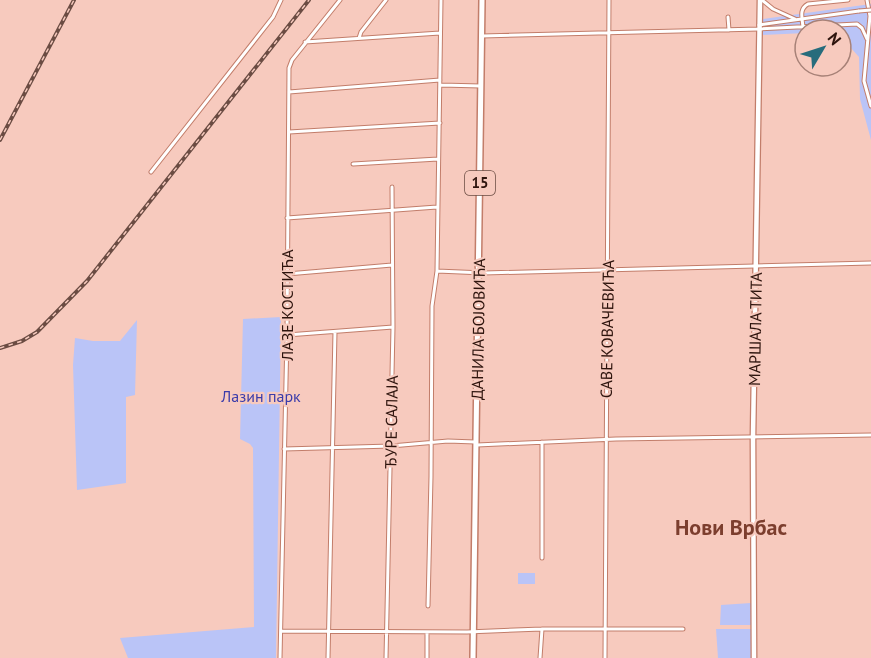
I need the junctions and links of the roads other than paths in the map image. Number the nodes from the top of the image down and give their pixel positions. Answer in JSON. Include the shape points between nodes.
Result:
{"nodes":[{"id":1,"x":281,"y":0,"type":"edge"},
{"id":2,"x":340,"y":0,"type":"edge"},
{"id":3,"x":386,"y":0,"type":"edge"},
{"id":4,"x":441,"y":0,"type":"edge"},
{"id":5,"x":482,"y":0,"type":"edge"},
{"id":6,"x":609,"y":0,"type":"edge"},
{"id":7,"x":760,"y":0,"type":"edge"},
{"id":8,"x":848,"y":0,"type":"edge"},
{"id":9,"x":867,"y":0,"type":"edge"},
{"id":10,"x":871,"y":10,"type":"edge"},
{"id":11,"x":728,"y":17,"type":"dead end"},
{"id":12,"x":793,"y":18,"type":"edge"},
{"id":13,"x":802,"y":18,"type":"edge"},
{"id":14,"x":809,"y":18,"type":"edge"},
{"id":15,"x":793,"y":21,"type":"edge"},
{"id":16,"x":853,"y":24,"type":"edge"},
{"id":17,"x":759,"y":27,"type":"junction"},
{"id":18,"x":793,"y":27,"type":"edge"},
{"id":19,"x":729,"y":30,"type":"junction"},
{"id":20,"x":610,"y":32,"type":"junction"},
{"id":21,"x":440,"y":33,"type":"junction"},
{"id":22,"x":482,"y":36,"type":"junction"},
{"id":23,"x":359,"y":38,"type":"junction"},
{"id":24,"x":867,"y":39,"type":"junction"},
{"id":25,"x":305,"y":42,"type":"junction"},
{"id":26,"x":440,"y":82,"type":"junction"},
{"id":27,"x":482,"y":86,"type":"junction"},
{"id":28,"x":289,"y":92,"type":"junction"},
{"id":29,"x":871,"y":106,"type":"edge"},
{"id":30,"x":440,"y":123,"type":"junction"},
{"id":31,"x":288,"y":132,"type":"junction"},
{"id":32,"x":439,"y":159,"type":"junction"},
{"id":33,"x":353,"y":164,"type":"dead end"},
{"id":34,"x":151,"y":172,"type":"dead end"},
{"id":35,"x":392,"y":187,"type":"dead end"},
{"id":36,"x":438,"y":207,"type":"junction"},
{"id":37,"x":392,"y":209,"type":"junction"},
{"id":38,"x":287,"y":218,"type":"junction"},
{"id":39,"x":871,"y":263,"type":"edge"},
{"id":40,"x":392,"y":265,"type":"junction"},
{"id":41,"x":757,"y":267,"type":"junction"},
{"id":42,"x":608,"y":268,"type":"junction"},
{"id":43,"x":437,"y":271,"type":"junction"},
{"id":44,"x":479,"y":273,"type":"junction"},
{"id":45,"x":287,"y":274,"type":"junction"},
{"id":46,"x":393,"y":327,"type":"junction"},
{"id":47,"x":336,"y":332,"type":"junction"},
{"id":48,"x":287,"y":335,"type":"junction"},
{"id":49,"x":871,"y":435,"type":"edge"},
{"id":50,"x":753,"y":437,"type":"junction"},
{"id":51,"x":605,"y":440,"type":"junction"},
{"id":52,"x":431,"y":442,"type":"junction"},
{"id":53,"x":542,"y":442,"type":"junction"},
{"id":54,"x":477,"y":443,"type":"junction"},
{"id":55,"x":391,"y":446,"type":"junction"},
{"id":56,"x":333,"y":448,"type":"junction"},
{"id":57,"x":284,"y":449,"type":"junction"},
{"id":58,"x":542,"y":558,"type":"dead end"},
{"id":59,"x":428,"y":606,"type":"dead end"},
{"id":60,"x":605,"y":629,"type":"junction"},
{"id":61,"x":683,"y":629,"type":"dead end"},
{"id":62,"x":542,"y":630,"type":"junction"},
{"id":63,"x":281,"y":631,"type":"junction"},
{"id":64,"x":329,"y":632,"type":"junction"},
{"id":65,"x":387,"y":632,"type":"junction"},
{"id":66,"x":427,"y":632,"type":"junction"},
{"id":67,"x":474,"y":632,"type":"junction"},
{"id":68,"x":280,"y":658,"type":"edge"},
{"id":69,"x":328,"y":658,"type":"edge"},
{"id":70,"x":387,"y":658,"type":"edge"},
{"id":71,"x":427,"y":658,"type":"edge"},
{"id":72,"x":473,"y":658,"type":"edge"},
{"id":73,"x":540,"y":658,"type":"edge"},
{"id":74,"x":605,"y":658,"type":"edge"},
{"id":75,"x":754,"y":658,"type":"edge"}],
"edges":[{"from":1,"to":34,"type":"street","via":[[273,17]]},
{"from":2,"to":25,"type":"street"},
{"from":3,"to":23,"type":"street"},
{"from":4,"to":21,"type":"street"},
{"from":5,"to":22,"type":"main road","name":"ДАНИЛА БОЈОВИЋА","number":"15"},
{"from":6,"to":20,"type":"street","name":"САВЕ КОВАЧЕВИЋА"},
{"from":7,"to":12,"type":"street"},
{"from":7,"to":17,"type":"street","name":"МАРШАЛА ТИТА"},
{"from":8,"to":13,"type":"street","via":[[808,4],[801,10]]},
{"from":9,"to":24,"type":"street"},
{"from":10,"to":14,"type":"street","bridge":true},
{"from":11,"to":19,"type":"street"},
{"from":15,"to":17,"type":"street"},
{"from":16,"to":24,"type":"street","via":[[862,28]]},
{"from":17,"to":18,"type":"street"},
{"from":17,"to":19,"type":"street"},
{"from":17,"to":41,"type":"street","name":"МАРШАЛА ТИТА"},
{"from":19,"to":20,"type":"street"},
{"from":20,"to":22,"type":"street"},
{"from":20,"to":42,"type":"street","name":"САВЕ КОВАЧЕВИЋА"},
{"from":21,"to":23,"type":"street"},
{"from":21,"to":26,"type":"street"},
{"from":22,"to":27,"type":"main road","name":"ДАНИЛА БОЈОВИЋА","number":"15"},
{"from":23,"to":25,"type":"street"},
{"from":24,"to":29,"type":"street","via":[[864,81]]},
{"from":25,"to":28,"type":"street","name":"ЛАЗЕ КОСТИЋА","via":[[289,68]]},
{"from":26,"to":27,"type":"street"},
{"from":26,"to":28,"type":"street"},
{"from":26,"to":30,"type":"street"},
{"from":27,"to":44,"type":"main road","name":"ДАНИЛА БОЈОВИЋА","number":"15"},
{"from":28,"to":31,"type":"street","name":"ЛАЗЕ КОСТИЋА"},
{"from":30,"to":31,"type":"street"},
{"from":30,"to":32,"type":"street"},
{"from":31,"to":38,"type":"street","name":"ЛАЗЕ КОСТИЋА"},
{"from":32,"to":33,"type":"street"},
{"from":32,"to":36,"type":"street"},
{"from":35,"to":37,"type":"street","name":"ЂУРЕ САЛАЈА"},
{"from":36,"to":37,"type":"street"},
{"from":36,"to":43,"type":"street"},
{"from":37,"to":38,"type":"street"},
{"from":37,"to":40,"type":"street","name":"ЂУРЕ САЛАЈА"},
{"from":38,"to":45,"type":"street","name":"ЛАЗЕ КОСТИЋА"},
{"from":39,"to":41,"type":"street"},
{"from":40,"to":45,"type":"street"},
{"from":40,"to":46,"type":"street","name":"ЂУРЕ САЛАЈА"},
{"from":41,"to":42,"type":"street"},
{"from":41,"to":50,"type":"street","name":"МАРШАЛА ТИТА"},
{"from":42,"to":44,"type":"street"},
{"from":42,"to":51,"type":"street","name":"САВЕ КОВАЧЕВИЋА"},
{"from":43,"to":44,"type":"street"},
{"from":43,"to":52,"type":"street","via":[[432,306]]},
{"from":44,"to":54,"type":"main road","name":"ДАНИЛА БОЈОВИЋА","number":"15"},
{"from":45,"to":48,"type":"street","name":"ЛАЗЕ КОСТИЋА"},
{"from":46,"to":47,"type":"street"},
{"from":46,"to":55,"type":"street","name":"ЂУРЕ САЛАЈА"},
{"from":47,"to":48,"type":"street"},
{"from":47,"to":56,"type":"street"},
{"from":48,"to":57,"type":"street","name":"ЛАЗЕ КОСТИЋА"},
{"from":49,"to":50,"type":"street"},
{"from":50,"to":51,"type":"street"},
{"from":50,"to":75,"type":"street","name":"МАРШАЛА ТИТА"},
{"from":51,"to":53,"type":"street"},
{"from":51,"to":60,"type":"street","name":"САВЕ КОВАЧЕВИЋА"},
{"from":52,"to":54,"type":"street"},
{"from":52,"to":55,"type":"street"},
{"from":52,"to":59,"type":"street"},
{"from":53,"to":54,"type":"street"},
{"from":53,"to":58,"type":"street"},
{"from":54,"to":67,"type":"main road","name":"ДАНИЛА БОЈОВИЋА","number":"15"},
{"from":55,"to":56,"type":"street"},
{"from":55,"to":65,"type":"street","name":"ЂУРЕ САЛАЈА"},
{"from":56,"to":57,"type":"street"},
{"from":56,"to":64,"type":"street"},
{"from":57,"to":63,"type":"street","name":"ЛАЗЕ КОСТИЋА"},
{"from":60,"to":61,"type":"street"},
{"from":60,"to":62,"type":"street"},
{"from":60,"to":74,"type":"street","name":"САВЕ КОВАЧЕВИЋА"},
{"from":62,"to":67,"type":"street"},
{"from":62,"to":73,"type":"street"},
{"from":63,"to":64,"type":"street"},
{"from":63,"to":68,"type":"street","name":"ЛАЗЕ КОСТИЋА"},
{"from":64,"to":65,"type":"street"},
{"from":64,"to":69,"type":"street"},
{"from":65,"to":66,"type":"street"},
{"from":65,"to":70,"type":"street","name":"ЂУРЕ САЛАЈА"},
{"from":66,"to":67,"type":"street"},
{"from":66,"to":71,"type":"street"},
{"from":67,"to":72,"type":"main road","name":"ДАНИЛА БОЈОВИЋА","number":"15"}]}
